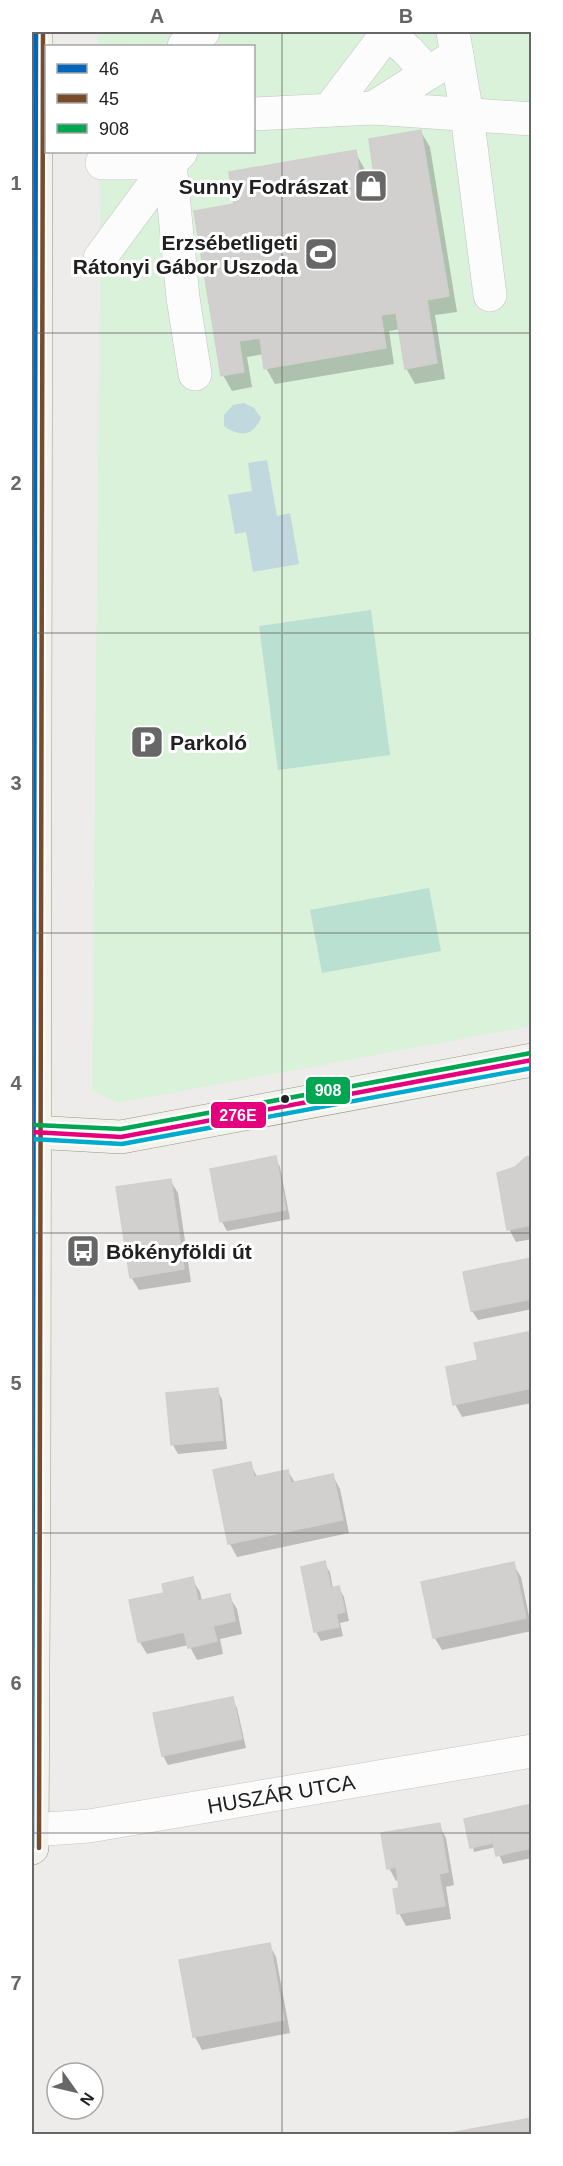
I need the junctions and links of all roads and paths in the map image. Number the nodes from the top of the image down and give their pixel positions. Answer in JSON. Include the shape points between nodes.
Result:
{"nodes":[{"id":1,"x":36,"y":32,"type":"edge"},
{"id":2,"x":203,"y":32,"type":"edge"},
{"id":3,"x":387,"y":32,"type":"edge"},
{"id":4,"x":455,"y":43,"type":"edge"},
{"id":5,"x":184,"y":45,"type":"edge"},
{"id":6,"x":428,"y":74,"type":"junction"},
{"id":7,"x":373,"y":108,"type":"junction"},
{"id":8,"x":329,"y":110,"type":"junction"},
{"id":9,"x":255,"y":114,"type":"edge"},
{"id":10,"x":467,"y":115,"type":"junction"},
{"id":11,"x":531,"y":119,"type":"edge"},
{"id":12,"x":158,"y":157,"type":"edge"},
{"id":13,"x":102,"y":163,"type":"dead end"},
{"id":14,"x":34,"y":254,"type":"edge"},
{"id":15,"x":100,"y":258,"type":"dead end"},
{"id":16,"x":490,"y":295,"type":"dead end"},
{"id":17,"x":195,"y":374,"type":"dead end"},
{"id":18,"x":33,"y":691,"type":"edge"},
{"id":19,"x":531,"y":1060,"type":"edge"},
{"id":20,"x":33,"y":1132,"type":"edge"},
{"id":21,"x":33,"y":1480,"type":"edge"},
{"id":22,"x":531,"y":1751,"type":"edge"},
{"id":23,"x":32,"y":1830,"type":"edge"},
{"id":24,"x":32,"y":1848,"type":"edge"}],
"edges":[{"from":1,"to":14,"type":"street"},
{"from":2,"to":5,"type":"street"},
{"from":3,"to":6,"type":"street"},
{"from":3,"to":8,"type":"street"},
{"from":4,"to":6,"type":"street"},
{"from":4,"to":10,"type":"street"},
{"from":6,"to":7,"type":"street"},
{"from":7,"to":8,"type":"street"},
{"from":7,"to":10,"type":"street"},
{"from":8,"to":9,"type":"street"},
{"from":10,"to":11,"type":"street"},
{"from":10,"to":16,"type":"street"},
{"from":12,"to":13,"type":"street"},
{"from":12,"to":15,"type":"street"},
{"from":12,"to":17,"type":"street"},
{"from":14,"to":18,"type":"street"},
{"from":18,"to":20,"type":"street"},
{"from":19,"to":20,"type":"street","via":[[122,1137]]},
{"from":20,"to":21,"type":"street"},
{"from":21,"to":23,"type":"street"},
{"from":22,"to":23,"type":"street","name":"HUSZÁR UTCA","via":[[88,1826]]},
{"from":23,"to":24,"type":"street"}]}
